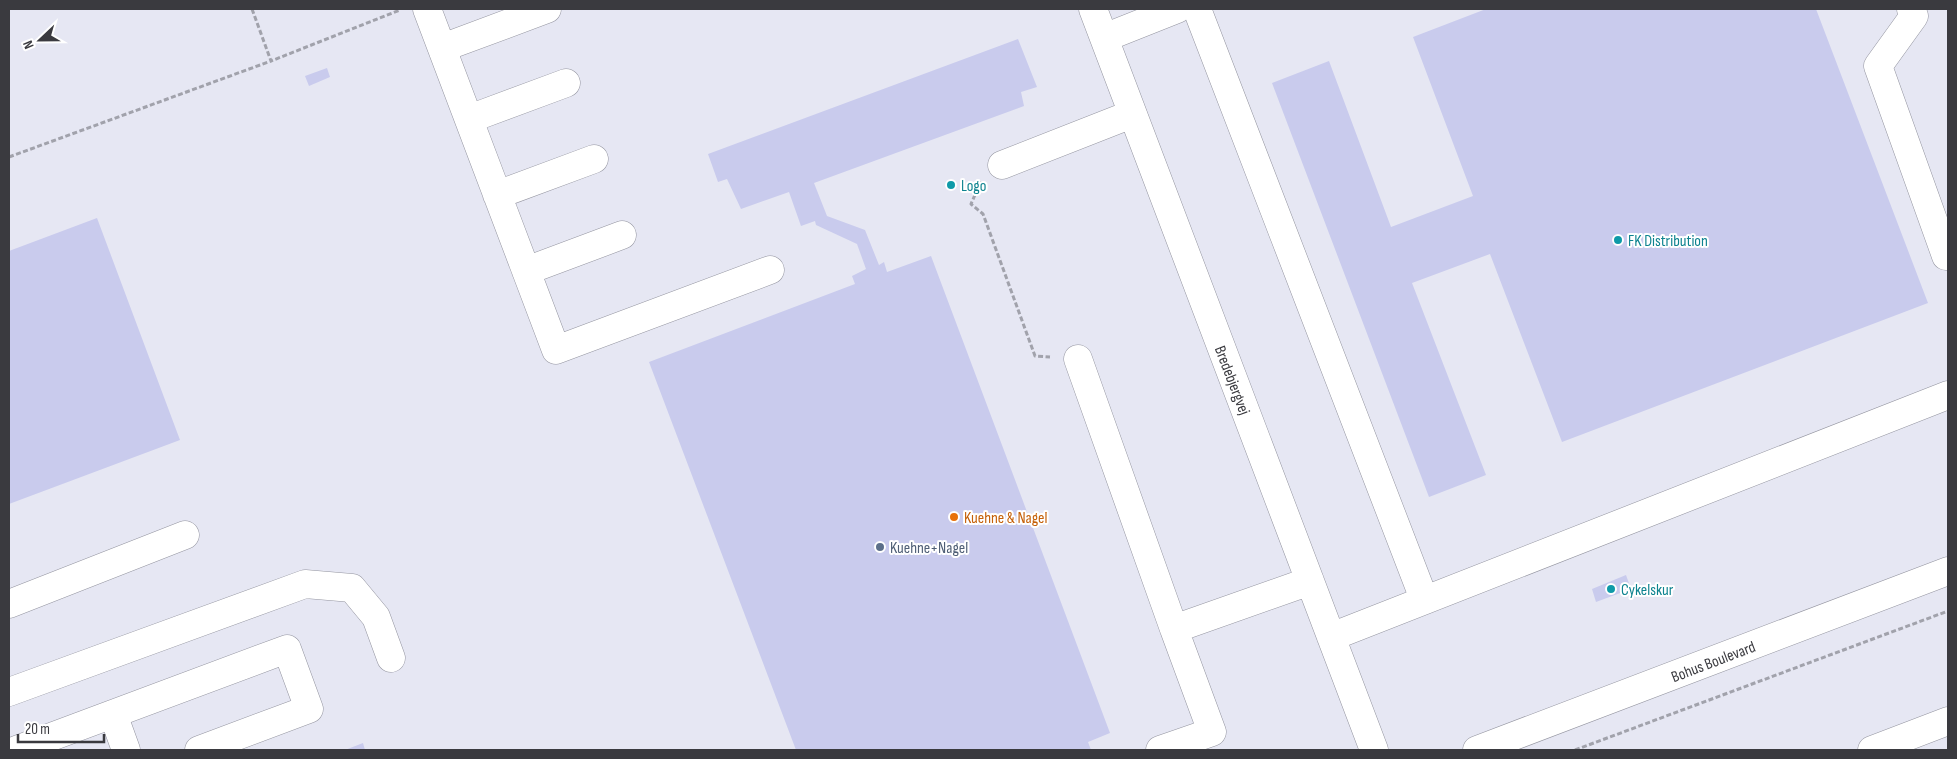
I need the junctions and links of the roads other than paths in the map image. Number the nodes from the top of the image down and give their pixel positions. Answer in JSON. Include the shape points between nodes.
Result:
{"nodes":[{"id":1,"x":427,"y":9,"type":"edge"},
{"id":2,"x":547,"y":9,"type":"edge"},
{"id":3,"x":1093,"y":9,"type":"edge"},
{"id":4,"x":1177,"y":9,"type":"edge"},
{"id":5,"x":1197,"y":9,"type":"edge"},
{"id":6,"x":1911,"y":9,"type":"edge"},
{"id":7,"x":1104,"y":38,"type":"junction"},
{"id":8,"x":442,"y":48,"type":"junction"},
{"id":9,"x":566,"y":83,"type":"dead end"},
{"id":10,"x":1132,"y":114,"type":"junction"},
{"id":11,"x":469,"y":120,"type":"junction"},
{"id":12,"x":594,"y":159,"type":"dead end"},
{"id":13,"x":1002,"y":165,"type":"road end"},
{"id":14,"x":497,"y":195,"type":"junction"},
{"id":15,"x":622,"y":235,"type":"dead end"},
{"id":16,"x":1946,"y":256,"type":"dead end"},
{"id":17,"x":770,"y":270,"type":"dead end"},
{"id":18,"x":526,"y":271,"type":"junction"},
{"id":19,"x":1078,"y":359,"type":"road end"},
{"id":20,"x":1948,"y":395,"type":"edge"},
{"id":21,"x":185,"y":535,"type":"dead end"},
{"id":22,"x":1948,"y":571,"type":"edge"},
{"id":23,"x":1310,"y":581,"type":"junction"},
{"id":24,"x":1424,"y":599,"type":"junction"},
{"id":25,"x":9,"y":604,"type":"edge"},
{"id":26,"x":1174,"y":629,"type":"junction"},
{"id":27,"x":1331,"y":637,"type":"junction"},
{"id":28,"x":391,"y":658,"type":"dead end"},
{"id":29,"x":9,"y":692,"type":"edge"},
{"id":30,"x":113,"y":714,"type":"junction"},
{"id":31,"x":1948,"y":721,"type":"edge"},
{"id":32,"x":16,"y":750,"type":"edge"},
{"id":33,"x":126,"y":750,"type":"edge"},
{"id":34,"x":199,"y":750,"type":"edge"},
{"id":35,"x":1160,"y":750,"type":"edge"},
{"id":36,"x":1374,"y":750,"type":"edge"},
{"id":37,"x":1477,"y":750,"type":"edge"},
{"id":38,"x":1872,"y":750,"type":"edge"}],
"edges":[{"from":1,"to":8,"type":"street"},
{"from":2,"to":8,"type":"street"},
{"from":3,"to":7,"type":"street","name":"Bredebjergvej"},
{"from":4,"to":7,"type":"street"},
{"from":5,"to":24,"type":"street"},
{"from":6,"to":16,"type":"street","via":[[1914,16],[1878,66]]},
{"from":7,"to":10,"type":"street","name":"Bredebjergvej"},
{"from":8,"to":11,"type":"street"},
{"from":9,"to":11,"type":"street"},
{"from":10,"to":13,"type":"street"},
{"from":10,"to":23,"type":"street","name":"Bredebjergvej"},
{"from":11,"to":14,"type":"street"},
{"from":12,"to":14,"type":"street"},
{"from":14,"to":18,"type":"street"},
{"from":15,"to":18,"type":"street"},
{"from":17,"to":18,"type":"street","via":[[556,350]]},
{"from":19,"to":26,"type":"street"},
{"from":20,"to":24,"type":"street"},
{"from":21,"to":25,"type":"street"},
{"from":22,"to":37,"type":"street","name":"Bohus Boulevard"},
{"from":23,"to":26,"type":"street"},
{"from":23,"to":27,"type":"street","name":"Bredebjergvej"},
{"from":24,"to":27,"type":"street"},
{"from":26,"to":35,"type":"street","via":[[1212,732]]},
{"from":27,"to":36,"type":"street","name":"Bredebjergvej"},
{"from":28,"to":29,"type":"street","via":[[376,617],[352,588],[305,584]]},
{"from":30,"to":32,"type":"street"},
{"from":30,"to":33,"type":"street"},
{"from":30,"to":34,"type":"street","via":[[287,649],[309,709]]},
{"from":31,"to":38,"type":"street"}]}
